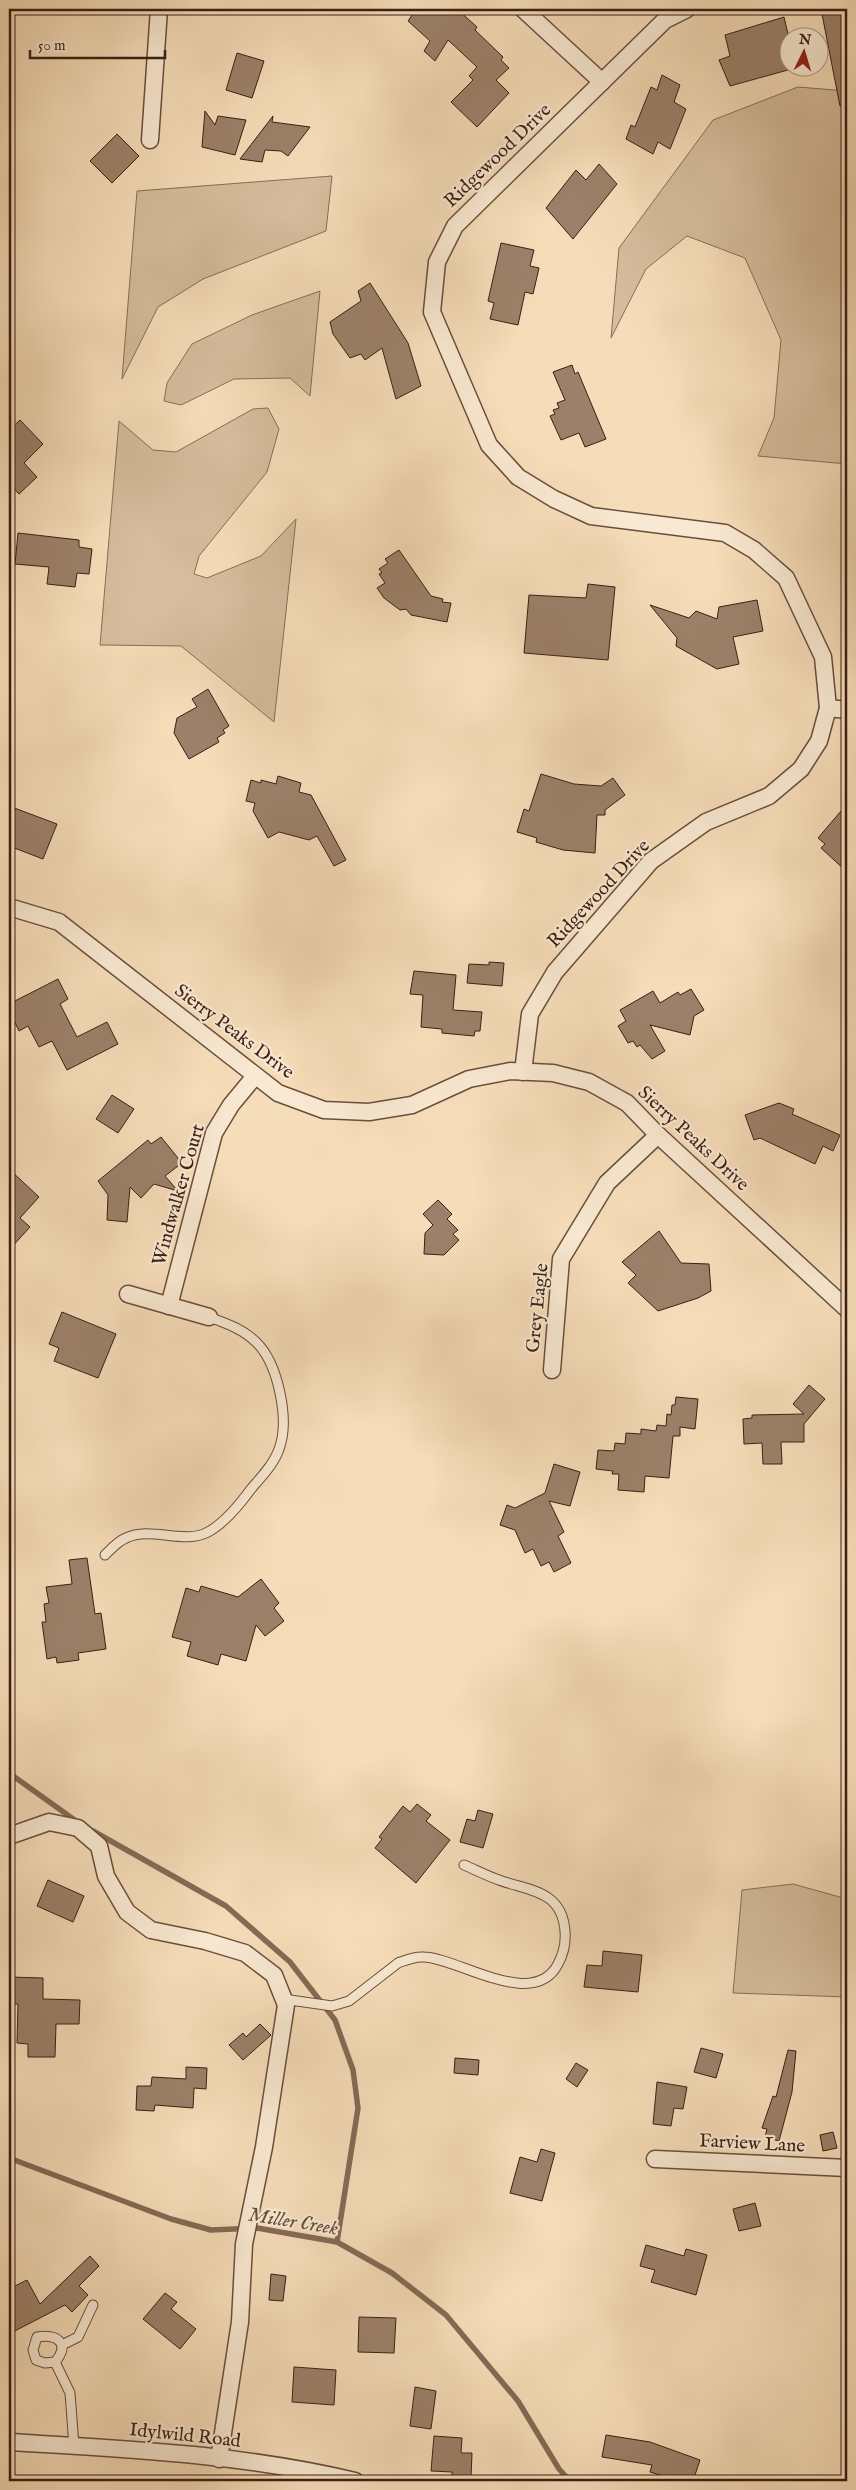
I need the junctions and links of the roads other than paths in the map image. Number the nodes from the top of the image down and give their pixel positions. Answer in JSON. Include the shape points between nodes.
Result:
{"nodes":[{"id":1,"x":159,"y":9,"type":"edge"},
{"id":2,"x":523,"y":9,"type":"edge"},
{"id":3,"x":687,"y":9,"type":"edge"},
{"id":4,"x":602,"y":82,"type":"junction"},
{"id":5,"x":150,"y":140,"type":"dead end"},
{"id":6,"x":828,"y":708,"type":"junction"},
{"id":7,"x":847,"y":710,"type":"edge"},
{"id":8,"x":9,"y":907,"type":"edge"},
{"id":9,"x":524,"y":1072,"type":"junction"},
{"id":10,"x":256,"y":1076,"type":"junction"},
{"id":11,"x":658,"y":1135,"type":"junction"},
{"id":12,"x":128,"y":1294,"type":"dead end"},
{"id":13,"x":169,"y":1306,"type":"junction"},
{"id":14,"x":847,"y":1309,"type":"edge"},
{"id":15,"x":209,"y":1317,"type":"joint"},
{"id":16,"x":552,"y":1370,"type":"dead end"},
{"id":17,"x":105,"y":1554,"type":"dead end"},
{"id":18,"x":9,"y":1836,"type":"edge"},
{"id":19,"x":464,"y":1865,"type":"dead end"},
{"id":20,"x":283,"y":2000,"type":"junction"},
{"id":21,"x":655,"y":2159,"type":"dead end"},
{"id":22,"x":847,"y":2168,"type":"edge"},
{"id":23,"x":93,"y":2306,"type":"dead end"},
{"id":24,"x":62,"y":2345,"type":"junction"},
{"id":25,"x":55,"y":2362,"type":"junction"},
{"id":26,"x":9,"y":2442,"type":"edge"},
{"id":27,"x":74,"y":2446,"type":"junction"},
{"id":28,"x":218,"y":2459,"type":"junction"},
{"id":29,"x":350,"y":2481,"type":"edge"}],
"edges":[{"from":1,"to":5,"type":"street"},
{"from":2,"to":4,"type":"street"},
{"from":3,"to":4,"type":"street","name":"Ridgewood Drive","via":[[665,20]]},
{"from":4,"to":6,"type":"street","name":"Ridgewood Drive","via":[[455,226],[437,262],[432,312],[489,445],[518,477],[591,516],[724,533],[754,550],[786,578],[823,657]]},
{"from":6,"to":7,"type":"street"},
{"from":6,"to":9,"type":"street","name":"Ridgewood Drive","via":[[819,740],[802,769],[769,796],[706,822],[651,861],[555,972],[530,1014]]},
{"from":8,"to":10,"type":"street","name":"Sierry Peaks Drive","via":[[59,922]]},
{"from":9,"to":10,"type":"street","name":"Sierry Peaks Drive","via":[[510,1071],[469,1079],[412,1105],[370,1112],[324,1110],[278,1093]]},
{"from":9,"to":11,"type":"street","name":"Sierry Peaks Drive","via":[[553,1073],[589,1082],[627,1103]]},
{"from":10,"to":13,"type":"street","name":"Windwalker Court","via":[[231,1105],[214,1133]]},
{"from":11,"to":14,"type":"street","name":"Sierry Peaks Drive"},
{"from":11,"to":16,"type":"street","name":"Grey Eagle","via":[[607,1183],[561,1259]]},
{"from":12,"to":13,"type":"street"},
{"from":13,"to":15,"type":"street"},
{"from":15,"to":17,"type":"lane","via":[[241,1331],[263,1350],[273,1370],[284,1418],[280,1449],[240,1504],[209,1532],[198,1536],[132,1536]]},
{"from":18,"to":20,"type":"street","via":[[49,1822],[78,1828],[99,1846],[106,1876],[127,1912],[151,1930],[245,1953],[274,1975]]},
{"from":19,"to":20,"type":"lane","via":[[498,1880],[544,1894],[553,1901],[562,1917],[565,1937],[560,1961],[549,1975],[523,1983],[509,1981],[425,1957],[398,1963],[340,2006]]},
{"from":20,"to":28,"type":"street","via":[[286,2005],[264,2147],[244,2244],[240,2322]]},
{"from":21,"to":22,"type":"street","name":"Farview Lane"},
{"from":23,"to":24,"type":"lane","via":[[78,2337]]},
{"from":24,"to":25,"type":"lane","via":[[61,2354]]},
{"from":24,"to":25,"type":"lane","via":[[59,2340],[48,2336],[37,2338],[33,2350],[36,2360]]},
{"from":25,"to":27,"type":"lane","via":[[70,2393]]},
{"from":26,"to":27,"type":"street","name":"Idylwild Road"},
{"from":27,"to":28,"type":"street","name":"Idylwild Road"},
{"from":28,"to":29,"type":"street","name":"Idylwild Road","via":[[285,2467]]}]}
